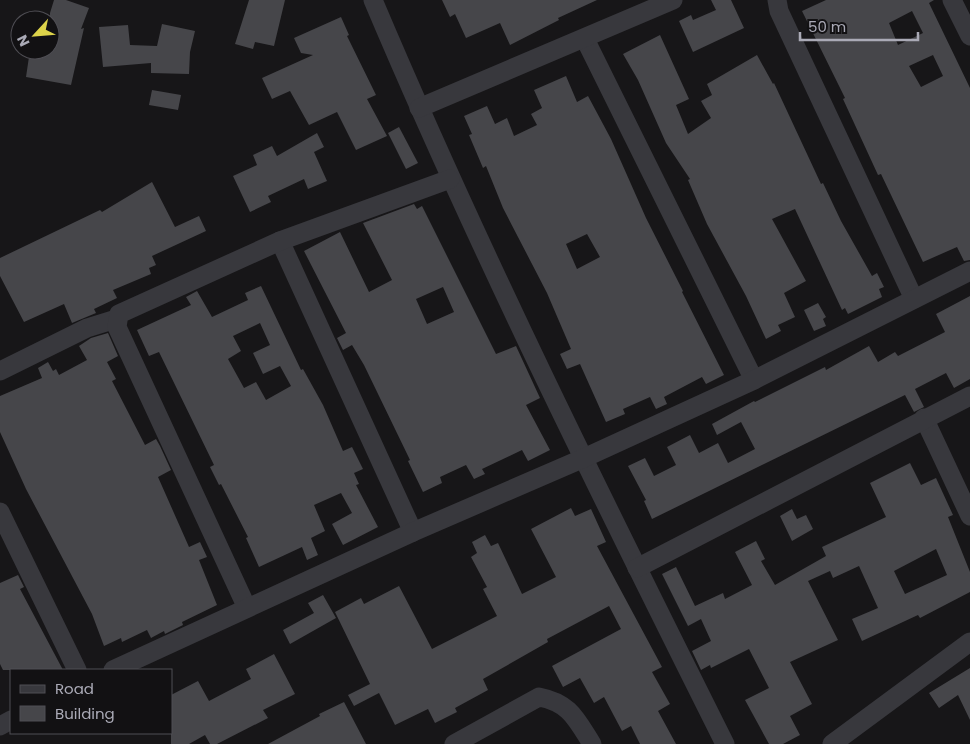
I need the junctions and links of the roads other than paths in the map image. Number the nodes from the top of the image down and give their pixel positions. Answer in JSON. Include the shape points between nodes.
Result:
{"nodes":[{"id":1,"x":373,"y":0,"type":"edge"},
{"id":2,"x":673,"y":0,"type":"edge"},
{"id":3,"x":777,"y":0,"type":"edge"},
{"id":4,"x":952,"y":0,"type":"edge"},
{"id":5,"x":968,"y":25,"type":"edge"},
{"id":6,"x":585,"y":39,"type":"junction"},
{"id":7,"x":419,"y":108,"type":"junction"},
{"id":8,"x":450,"y":179,"type":"junction"},
{"id":9,"x":280,"y":242,"type":"junction"},
{"id":10,"x":970,"y":271,"type":"edge"},
{"id":11,"x":914,"y":300,"type":"junction"},
{"id":12,"x":116,"y":319,"type":"junction"},
{"id":13,"x":0,"y":371,"type":"edge"},
{"id":14,"x":754,"y":380,"type":"junction"},
{"id":15,"x":970,"y":396,"type":"edge"},
{"id":16,"x":924,"y":418,"type":"junction"},
{"id":17,"x":584,"y":458,"type":"junction"},
{"id":18,"x":0,"y":512,"type":"edge"},
{"id":19,"x":970,"y":516,"type":"edge"},
{"id":20,"x":413,"y":532,"type":"junction"},
{"id":21,"x":637,"y":568,"type":"junction"},
{"id":22,"x":247,"y":608,"type":"junction"},
{"id":23,"x":970,"y":642,"type":"edge"},
{"id":24,"x":77,"y":669,"type":"edge"},
{"id":25,"x":116,"y":669,"type":"edge"},
{"id":26,"x":454,"y":744,"type":"edge"},
{"id":27,"x":592,"y":744,"type":"edge"},
{"id":28,"x":724,"y":744,"type":"edge"},
{"id":29,"x":832,"y":744,"type":"edge"}],
"edges":[{"from":1,"to":7,"type":"street"},
{"from":2,"to":6,"type":"street"},
{"from":3,"to":11,"type":"street","via":[[779,11]]},
{"from":4,"to":5,"type":"street"},
{"from":6,"to":7,"type":"street"},
{"from":6,"to":14,"type":"street"},
{"from":7,"to":8,"type":"street"},
{"from":8,"to":9,"type":"street"},
{"from":8,"to":17,"type":"street"},
{"from":9,"to":12,"type":"street","via":[[119,314]]},
{"from":9,"to":20,"type":"street"},
{"from":10,"to":11,"type":"street"},
{"from":11,"to":14,"type":"street"},
{"from":12,"to":13,"type":"street","via":[[87,328]]},
{"from":12,"to":22,"type":"street"},
{"from":14,"to":17,"type":"street"},
{"from":15,"to":16,"type":"street"},
{"from":16,"to":19,"type":"street"},
{"from":16,"to":21,"type":"street"},
{"from":17,"to":20,"type":"street"},
{"from":17,"to":21,"type":"street"},
{"from":18,"to":24,"type":"street"},
{"from":20,"to":22,"type":"street"},
{"from":21,"to":28,"type":"street"},
{"from":22,"to":25,"type":"street"},
{"from":23,"to":29,"type":"street"},
{"from":26,"to":27,"type":"street","via":[[539,697],[554,700],[570,710]]}]}
